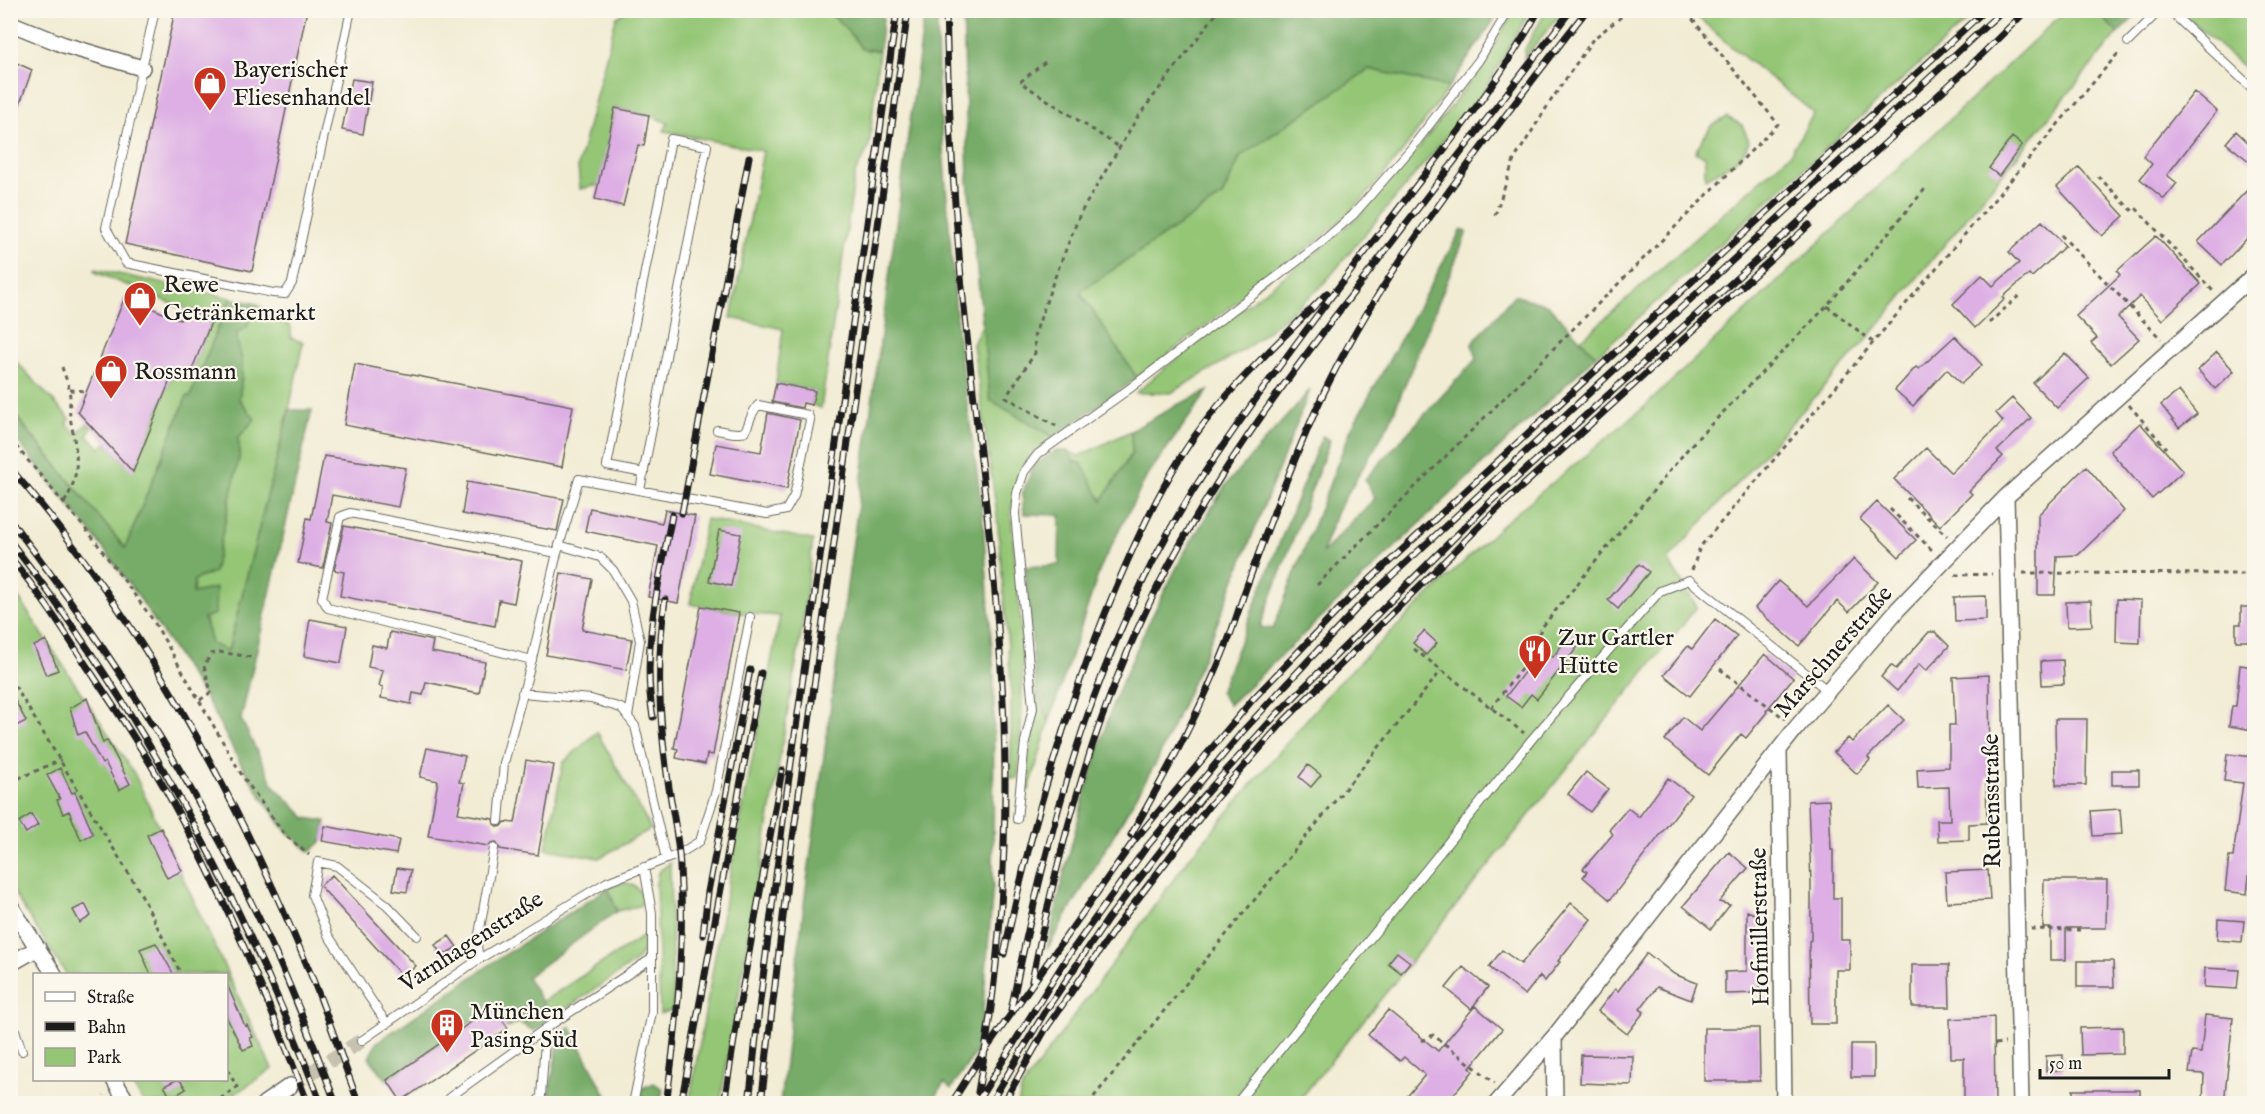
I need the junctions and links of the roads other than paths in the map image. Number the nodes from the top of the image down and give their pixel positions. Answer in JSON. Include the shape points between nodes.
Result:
{"nodes":[{"id":1,"x":155,"y":10,"type":"edge"},
{"id":2,"x":351,"y":10,"type":"edge"},
{"id":3,"x":1509,"y":10,"type":"edge"},
{"id":4,"x":2160,"y":10,"type":"edge"},
{"id":5,"x":2169,"y":10,"type":"edge"},
{"id":6,"x":10,"y":23,"type":"edge"},
{"id":7,"x":2128,"y":42,"type":"road end"},
{"id":8,"x":142,"y":68,"type":"junction"},
{"id":9,"x":2254,"y":90,"type":"edge"},
{"id":10,"x":2254,"y":275,"type":"edge"},
{"id":11,"x":717,"y":430,"type":"dead end"},
{"id":12,"x":644,"y":473,"type":"junction"},
{"id":13,"x":640,"y":490,"type":"junction"},
{"id":14,"x":2006,"y":497,"type":"junction"},
{"id":15,"x":558,"y":549,"type":"junction"},
{"id":16,"x":750,"y":617,"type":"dead end"},
{"id":17,"x":532,"y":660,"type":"junction"},
{"id":18,"x":1827,"y":690,"type":"junction"},
{"id":19,"x":522,"y":693,"type":"junction"},
{"id":20,"x":628,"y":717,"type":"junction"},
{"id":21,"x":1779,"y":750,"type":"junction"},
{"id":22,"x":1017,"y":819,"type":"dead end"},
{"id":23,"x":499,"y":820,"type":"dead end"},
{"id":24,"x":494,"y":848,"type":"dead end"},
{"id":25,"x":666,"y":859,"type":"junction"},
{"id":26,"x":644,"y":867,"type":"junction"},
{"id":27,"x":10,"y":905,"type":"edge"},
{"id":28,"x":417,"y":936,"type":"dead end"},
{"id":29,"x":38,"y":948,"type":"junction"},
{"id":30,"x":651,"y":958,"type":"junction"},
{"id":31,"x":479,"y":959,"type":"junction"},
{"id":32,"x":10,"y":964,"type":"edge"},
{"id":33,"x":53,"y":973,"type":"edge"},
{"id":34,"x":10,"y":1015,"type":"edge"},
{"id":35,"x":387,"y":1024,"type":"junction"},
{"id":36,"x":546,"y":1029,"type":"junction"},
{"id":37,"x":1554,"y":1037,"type":"junction"},
{"id":38,"x":360,"y":1041,"type":"tunnel mouth"},
{"id":39,"x":22,"y":1050,"type":"dead end"},
{"id":40,"x":115,"y":1081,"type":"edge"},
{"id":41,"x":290,"y":1086,"type":"tunnel mouth"},
{"id":42,"x":1501,"y":1098,"type":"edge"},
{"id":43,"x":128,"y":1104,"type":"edge"},
{"id":44,"x":264,"y":1104,"type":"edge"},
{"id":45,"x":448,"y":1104,"type":"edge"},
{"id":46,"x":536,"y":1104,"type":"edge"},
{"id":47,"x":633,"y":1104,"type":"edge"},
{"id":48,"x":1236,"y":1104,"type":"edge"},
{"id":49,"x":1555,"y":1104,"type":"edge"},
{"id":50,"x":1784,"y":1104,"type":"edge"},
{"id":51,"x":2021,"y":1104,"type":"edge"}],
"edges":[{"from":1,"to":8,"type":"lane"},
{"from":2,"to":8,"type":"lane","via":[[292,283],[285,294],[126,263],[106,228]]},
{"from":3,"to":22,"type":"lane","via":[[1479,60],[1410,150],[1353,215],[1129,389],[1038,454],[1024,472],[1015,513],[1033,708],[1025,742]]},
{"from":4,"to":7,"type":"lane"},
{"from":5,"to":9,"type":"lane"},
{"from":6,"to":8,"type":"street","via":[[64,45]]},
{"from":10,"to":14,"type":"street","name":"Marschnerstraße"},
{"from":11,"to":13,"type":"lane","via":[[737,435],[745,432],[758,405],[808,415],[794,496],[786,510],[768,514]]},
{"from":12,"to":12,"type":"lane","via":[[707,146],[671,139],[607,466]]},
{"from":12,"to":13,"type":"lane"},
{"from":13,"to":15,"type":"lane","via":[[579,479]]},
{"from":14,"to":18,"type":"street","name":"Marschnerstraße","via":[[1898,609]]},
{"from":14,"to":51,"type":"street","name":"Rubensstraße"},
{"from":15,"to":17,"type":"lane"},
{"from":15,"to":17,"type":"lane","via":[[350,513],[340,517],[322,598],[328,608]]},
{"from":15,"to":20,"type":"lane","via":[[600,557],[613,570],[631,601],[640,641]]},
{"from":16,"to":25,"type":"lane","name":"Varnhagenstraße","via":[[716,791],[700,841]]},
{"from":17,"to":19,"type":"lane"},
{"from":18,"to":21,"type":"street","name":"Marschnerstraße"},
{"from":18,"to":48,"type":"lane","via":[[1689,580],[1660,591],[1532,739]]},
{"from":19,"to":20,"type":"lane","via":[[591,699],[621,708]]},
{"from":19,"to":23,"type":"lane","via":[[504,763]]},
{"from":20,"to":25,"type":"lane","via":[[635,726]]},
{"from":21,"to":37,"type":"street","name":"Marschnerstraße"},
{"from":21,"to":50,"type":"street","name":"Hofmillerstraße"},
{"from":24,"to":31,"type":"lane","via":[[477,946]]},
{"from":25,"to":26,"type":"lane","name":"Varnhagenstraße"},
{"from":26,"to":30,"type":"lane","via":[[652,913]]},
{"from":26,"to":31,"type":"lane","name":"Varnhagenstraße","via":[[607,882]]},
{"from":27,"to":29,"type":"street"},
{"from":28,"to":35,"type":"lane","via":[[387,905],[337,866],[318,862],[312,896],[328,935]]},
{"from":29,"to":32,"type":"street"},
{"from":29,"to":33,"type":"street"},
{"from":30,"to":36,"type":"lane"},
{"from":30,"to":47,"type":"lane","via":[[652,1012]]},
{"from":31,"to":35,"type":"lane","name":"Varnhagenstraße"},
{"from":34,"to":39,"type":"lane"},
{"from":35,"to":38,"type":"lane","name":"Varnhagenstraße"},
{"from":36,"to":45,"type":"lane","via":[[450,1097]]},
{"from":36,"to":46,"type":"lane","via":[[541,1096]]},
{"from":37,"to":42,"type":"street","name":"Marschnerstraße"},
{"from":37,"to":49,"type":"street"},
{"from":40,"to":43,"type":"street"},
{"from":41,"to":44,"type":"street"}]}
